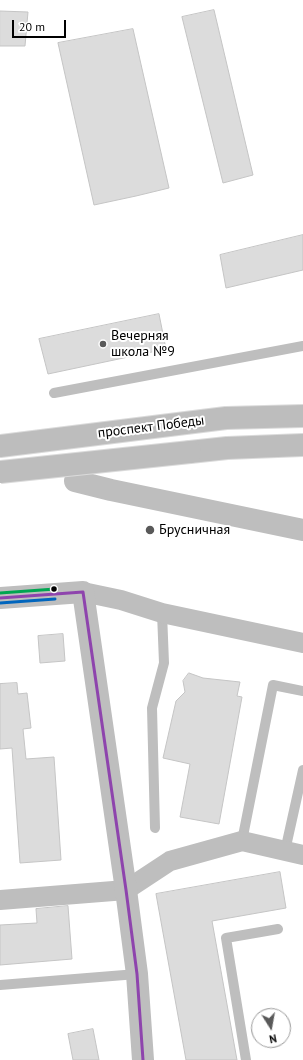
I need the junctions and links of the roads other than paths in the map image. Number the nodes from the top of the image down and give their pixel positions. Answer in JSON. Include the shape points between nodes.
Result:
{"nodes":[{"id":1,"x":303,"y":346,"type":"edge"},
{"id":2,"x":54,"y":393,"type":"dead end"},
{"id":3,"x":303,"y":416,"type":"edge"},
{"id":4,"x":303,"y":445,"type":"edge"},
{"id":5,"x":0,"y":446,"type":"edge"},
{"id":6,"x":0,"y":472,"type":"edge"},
{"id":7,"x":75,"y":481,"type":"dead end"},
{"id":8,"x":303,"y":530,"type":"edge"},
{"id":9,"x":83,"y":592,"type":"junction"},
{"id":10,"x":0,"y":598,"type":"edge"},
{"id":11,"x":162,"y":613,"type":"junction"},
{"id":12,"x":303,"y":643,"type":"edge"},
{"id":13,"x":303,"y":691,"type":"edge"},
{"id":14,"x":303,"y":770,"type":"edge"},
{"id":15,"x":155,"y":828,"type":"dead end"},
{"id":16,"x":242,"y":841,"type":"junction"},
{"id":17,"x":294,"y":853,"type":"edge"},
{"id":18,"x":126,"y":890,"type":"junction"},
{"id":19,"x":0,"y":900,"type":"edge"},
{"id":20,"x":278,"y":929,"type":"dead end"},
{"id":21,"x":137,"y":974,"type":"junction"},
{"id":22,"x":0,"y":985,"type":"edge"},
{"id":23,"x":143,"y":1060,"type":"edge"},
{"id":24,"x":246,"y":1060,"type":"edge"}],
"edges":[{"from":1,"to":2,"type":"lane"},
{"from":3,"to":5,"type":"main road","name":"проспект Победы","via":[[226,418]]},
{"from":4,"to":6,"type":"main road","name":"проспект Победы","bridge":true,"via":[[227,448]]},
{"from":7,"to":8,"type":"street"},
{"from":9,"to":10,"type":"street"},
{"from":9,"to":11,"type":"street","via":[[121,600]]},
{"from":9,"to":18,"type":"street"},
{"from":11,"to":12,"type":"street"},
{"from":11,"to":15,"type":"lane","via":[[164,663],[152,708]]},
{"from":13,"to":16,"type":"lane","via":[[273,685]]},
{"from":14,"to":17,"type":"lane"},
{"from":16,"to":17,"type":"street"},
{"from":16,"to":18,"type":"street","via":[[170,861]]},
{"from":18,"to":19,"type":"street"},
{"from":18,"to":21,"type":"street"},
{"from":20,"to":24,"type":"lane","via":[[226,938]]},
{"from":21,"to":22,"type":"lane"},
{"from":21,"to":23,"type":"street"}]}
